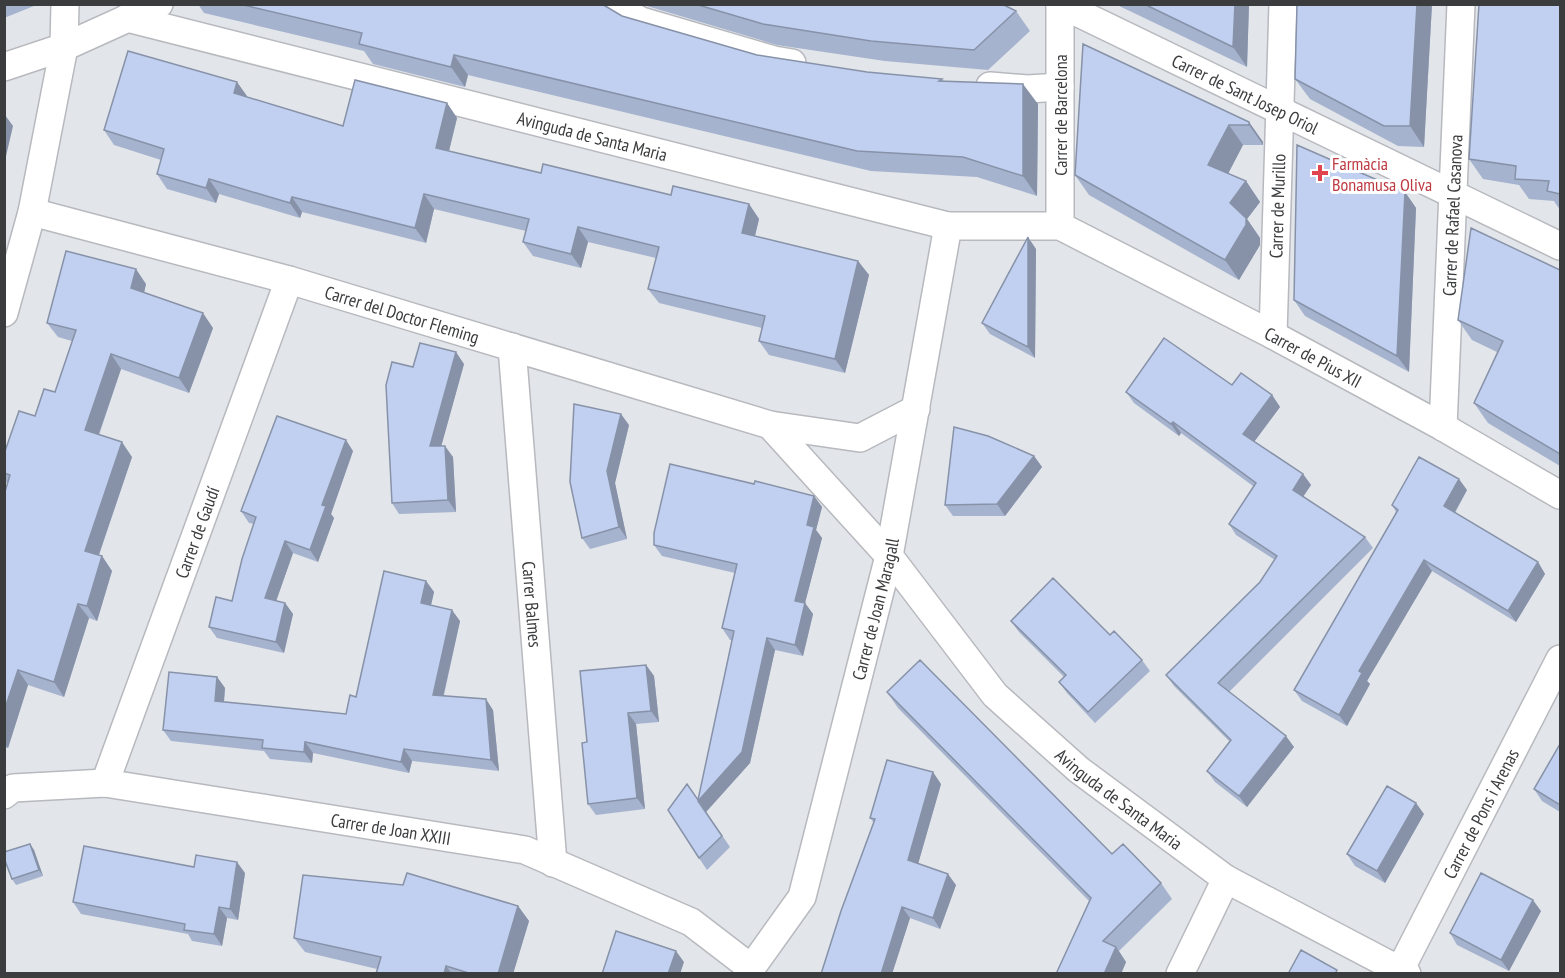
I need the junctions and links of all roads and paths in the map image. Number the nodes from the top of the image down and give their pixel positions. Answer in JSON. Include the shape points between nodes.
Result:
{"nodes":[{"id":1,"x":65,"y":4,"type":"edge"},
{"id":2,"x":159,"y":4,"type":"edge"},
{"id":3,"x":611,"y":4,"type":"edge"},
{"id":4,"x":1060,"y":4,"type":"edge"},
{"id":5,"x":1283,"y":4,"type":"edge"},
{"id":6,"x":1461,"y":4,"type":"edge"},
{"id":7,"x":127,"y":18,"type":"junction"},
{"id":8,"x":64,"y":47,"type":"junction"},
{"id":9,"x":4,"y":67,"type":"edge"},
{"id":10,"x":818,"y":67,"type":"edge"},
{"id":11,"x":968,"y":85,"type":"edge"},
{"id":12,"x":1060,"y":87,"type":"junction"},
{"id":13,"x":1280,"y":112,"type":"junction"},
{"id":14,"x":1453,"y":195,"type":"junction"},
{"id":15,"x":32,"y":212,"type":"junction"},
{"id":16,"x":948,"y":226,"type":"junction"},
{"id":17,"x":1060,"y":226,"type":"junction"},
{"id":18,"x":1560,"y":246,"type":"edge"},
{"id":19,"x":289,"y":280,"type":"junction"},
{"id":20,"x":4,"y":313,"type":"edge"},
{"id":21,"x":1273,"y":335,"type":"junction"},
{"id":22,"x":512,"y":347,"type":"junction"},
{"id":23,"x":916,"y":409,"type":"junction"},
{"id":24,"x":770,"y":424,"type":"junction"},
{"id":25,"x":1443,"y":427,"type":"junction"},
{"id":26,"x":1560,"y":495,"type":"edge"},
{"id":27,"x":889,"y":556,"type":"junction"},
{"id":28,"x":1560,"y":659,"type":"edge"},
{"id":29,"x":105,"y":783,"type":"junction"},
{"id":30,"x":4,"y":795,"type":"edge"},
{"id":31,"x":553,"y":863,"type":"junction"},
{"id":32,"x":1226,"y":879,"type":"junction"},
{"id":33,"x":749,"y":971,"type":"edge"},
{"id":34,"x":1404,"y":972,"type":"edge"},
{"id":35,"x":1180,"y":974,"type":"edge"}],
"edges":[{"from":1,"to":8,"type":"street"},
{"from":2,"to":7,"type":"street"},
{"from":3,"to":10,"type":"street","via":[[641,21],[774,60]]},
{"from":4,"to":12,"type":"street","name":"Carrer de Barcelona"},
{"from":4,"to":13,"type":"street","name":"Carrer de Sant Josep Oriol"},
{"from":5,"to":13,"type":"street","name":"Carrer de Murillo"},
{"from":6,"to":14,"type":"street","name":"Carrer de Rafael Casanova"},
{"from":7,"to":8,"type":"street"},
{"from":7,"to":16,"type":"street","name":"Avinguda de Santa Maria"},
{"from":8,"to":9,"type":"street"},
{"from":8,"to":15,"type":"street"},
{"from":11,"to":12,"type":"street"},
{"from":12,"to":17,"type":"street","name":"Carrer de Barcelona"},
{"from":13,"to":14,"type":"street","name":"Carrer de Sant Josep Oriol"},
{"from":13,"to":21,"type":"street","name":"Carrer de Murillo"},
{"from":14,"to":18,"type":"street","name":"Carrer de Sant Josep Oriol"},
{"from":14,"to":25,"type":"street","name":"Carrer de Rafael Casanova"},
{"from":15,"to":19,"type":"street","name":"Carrer del Doctor Fleming"},
{"from":15,"to":20,"type":"street"},
{"from":16,"to":17,"type":"street","name":"Avinguda de Santa Maria"},
{"from":16,"to":23,"type":"street","name":"Carrer de Joan Maragall"},
{"from":17,"to":21,"type":"street","name":"Carrer de Pius XII"},
{"from":19,"to":22,"type":"street","name":"Carrer del Doctor Fleming"},
{"from":19,"to":29,"type":"street","name":"Carrer de Gaudí"},
{"from":21,"to":25,"type":"street","name":"Carrer de Pius XII"},
{"from":22,"to":24,"type":"street","name":"Carrer del Doctor Fleming"},
{"from":22,"to":31,"type":"street","name":"Carrer Balmes"},
{"from":23,"to":24,"type":"street","name":"Carrer del Doctor Fleming","via":[[860,438]]},
{"from":23,"to":27,"type":"street","name":"Carrer de Joan Maragall"},
{"from":24,"to":27,"type":"street"},
{"from":25,"to":26,"type":"street","name":"Carrer de Pius XII"},
{"from":27,"to":32,"type":"street","name":"Avinguda de Santa Maria","via":[[995,695],[1079,770]]},
{"from":27,"to":33,"type":"street","name":"Carrer de Joan Maragall","via":[[802,897]]},
{"from":28,"to":34,"type":"street","name":"Carrer de Pons i Arenas"},
{"from":29,"to":30,"type":"street","name":"Carrer de Joan XXIII","via":[[13,788]]},
{"from":29,"to":31,"type":"street","name":"Carrer de Joan XXIII","via":[[525,850]]},
{"from":31,"to":33,"type":"street","name":"Carrer de Joan XXIII","via":[[691,922]]},
{"from":32,"to":34,"type":"street","name":"Avinguda de Santa Maria"},
{"from":32,"to":35,"type":"street"}]}
